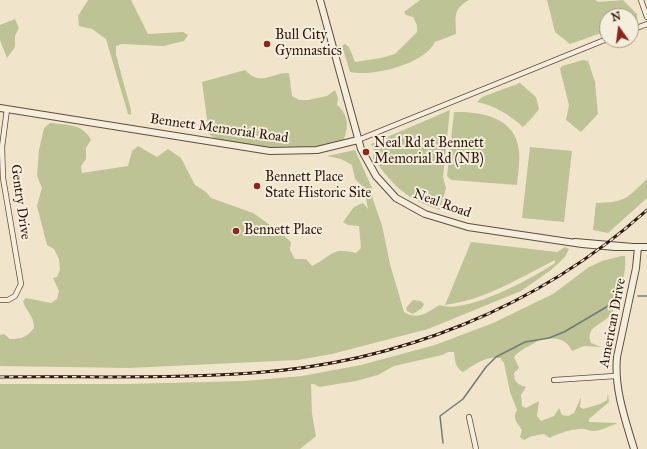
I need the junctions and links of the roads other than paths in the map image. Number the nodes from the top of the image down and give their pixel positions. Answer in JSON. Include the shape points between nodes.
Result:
{"nodes":[{"id":1,"x":320,"y":0,"type":"edge"},
{"id":2,"x":641,"y":0,"type":"edge"},
{"id":3,"x":647,"y":17,"type":"edge"},
{"id":4,"x":599,"y":43,"type":"edge"},
{"id":5,"x":0,"y":108,"type":"edge"},
{"id":6,"x":7,"y":109,"type":"junction"},
{"id":7,"x":358,"y":140,"type":"junction"},
{"id":8,"x":647,"y":246,"type":"edge"},
{"id":9,"x":636,"y":247,"type":"junction"},
{"id":10,"x":0,"y":300,"type":"edge"},
{"id":11,"x":615,"y":376,"type":"junction"},
{"id":12,"x":554,"y":380,"type":"dead end"},
{"id":13,"x":469,"y":417,"type":"dead end"},
{"id":14,"x":476,"y":449,"type":"edge"},
{"id":15,"x":634,"y":449,"type":"edge"}],
"edges":[{"from":1,"to":7,"type":"street","name":"Neal Road"},
{"from":2,"to":3,"type":"street"},
{"from":4,"to":7,"type":"street","name":"Bennett Memorial Road"},
{"from":5,"to":6,"type":"street","name":"Bennett Memorial Road"},
{"from":6,"to":7,"type":"street","name":"Bennett Memorial Road","via":[[270,151],[317,150]]},
{"from":6,"to":10,"type":"street","name":"Gentry Drive","via":[[2,162],[20,274],[20,290],[8,300]]},
{"from":7,"to":9,"type":"street","name":"Neal Road","via":[[364,156],[380,182],[396,198],[439,219],[474,228],[610,247]]},
{"from":8,"to":9,"type":"street","name":"Neal Road"},
{"from":9,"to":11,"type":"street","name":"American Drive","via":[[636,268]]},
{"from":11,"to":12,"type":"street"},
{"from":11,"to":15,"type":"street","name":"American Drive"},
{"from":13,"to":14,"type":"street"}]}
